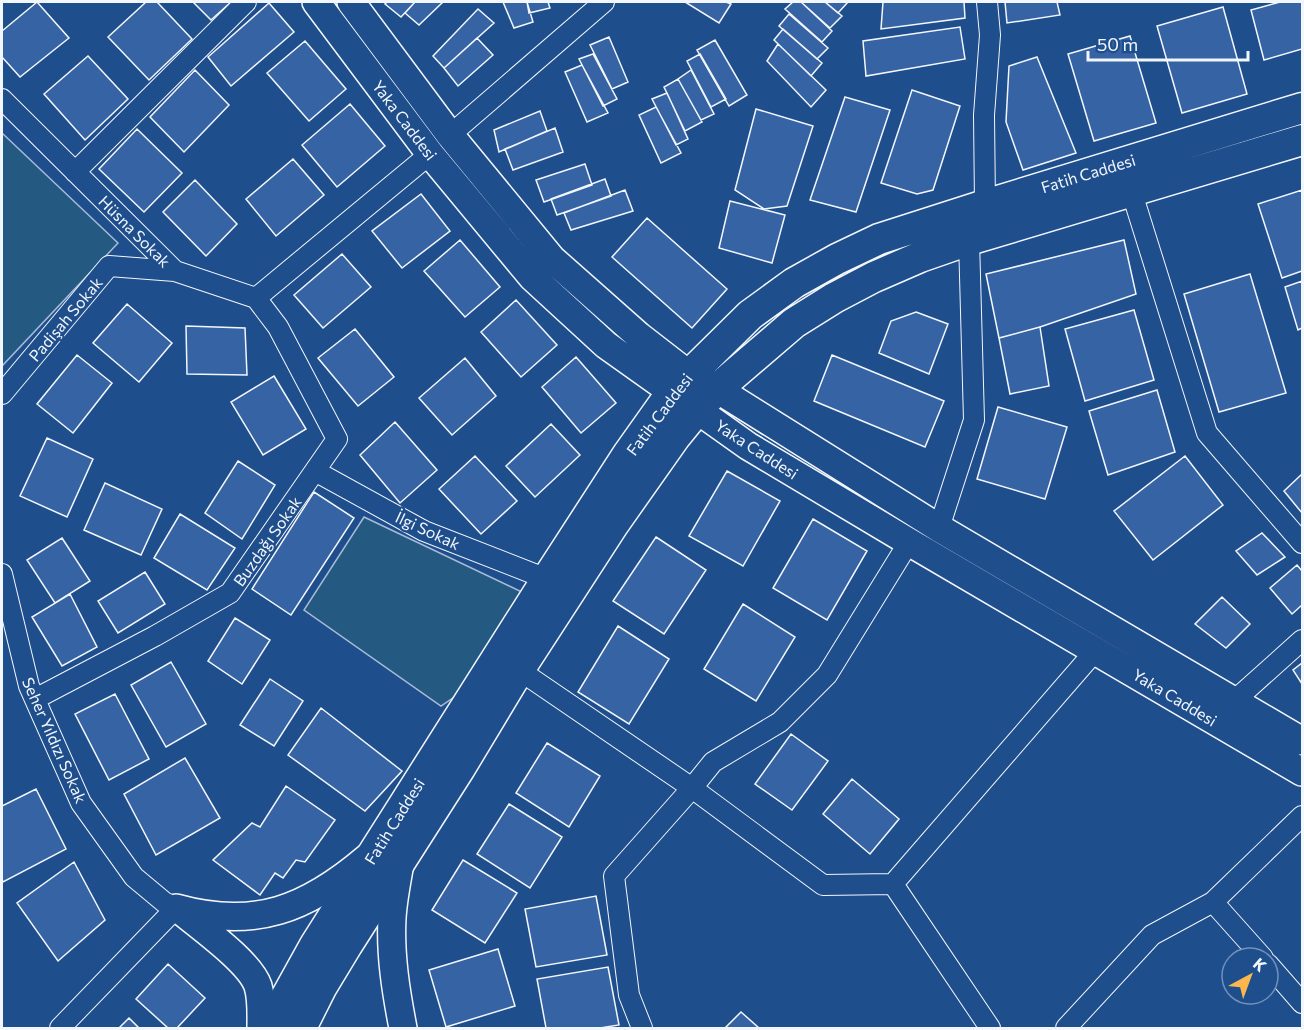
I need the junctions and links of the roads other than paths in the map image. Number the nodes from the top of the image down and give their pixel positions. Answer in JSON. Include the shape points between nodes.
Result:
{"nodes":[{"id":1,"x":246,"y":2,"type":"edge"},
{"id":2,"x":316,"y":2,"type":"edge"},
{"id":3,"x":604,"y":2,"type":"edge"},
{"id":4,"x":987,"y":2,"type":"edge"},
{"id":5,"x":357,"y":4,"type":"edge"},
{"id":6,"x":2,"y":99,"type":"edge"},
{"id":7,"x":1302,"y":108,"type":"edge"},
{"id":8,"x":450,"y":135,"type":"junction"},
{"id":9,"x":1302,"y":140,"type":"edge"},
{"id":10,"x":430,"y":154,"type":"junction"},
{"id":11,"x":75,"y":172,"type":"junction"},
{"id":12,"x":1131,"y":190,"type":"junction"},
{"id":13,"x":985,"y":205,"type":"junction"},
{"id":14,"x":969,"y":240,"type":"junction"},
{"id":15,"x":175,"y":272,"type":"junction"},
{"id":16,"x":256,"y":298,"type":"junction"},
{"id":17,"x":680,"y":383,"type":"junction"},
{"id":18,"x":717,"y":388,"type":"junction"},
{"id":19,"x":2,"y":394,"type":"edge"},
{"id":20,"x":697,"y":410,"type":"junction"},
{"id":21,"x":315,"y":471,"type":"junction"},
{"id":22,"x":939,"y":528,"type":"junction"},
{"id":23,"x":909,"y":543,"type":"junction"},
{"id":24,"x":1302,"y":543,"type":"edge"},
{"id":25,"x":547,"y":579,"type":"junction"},
{"id":26,"x":3,"y":585,"type":"edge"},
{"id":27,"x":1302,"y":640,"type":"edge"},
{"id":28,"x":1096,"y":650,"type":"junction"},
{"id":29,"x":519,"y":670,"type":"junction"},
{"id":30,"x":35,"y":699,"type":"junction"},
{"id":31,"x":1234,"y":701,"type":"junction"},
{"id":32,"x":1302,"y":741,"type":"edge"},
{"id":33,"x":1302,"y":772,"type":"edge"},
{"id":34,"x":692,"y":788,"type":"junction"},
{"id":35,"x":1302,"y":816,"type":"edge"},
{"id":36,"x":388,"y":855,"type":"junction"},
{"id":37,"x":892,"y":884,"type":"junction"},
{"id":38,"x":1213,"y":902,"type":"junction"},
{"id":39,"x":176,"y":908,"type":"junction"},
{"id":40,"x":1252,"y":946,"type":"edge"},
{"id":41,"x":1280,"y":978,"type":"edge"},
{"id":42,"x":1302,"y":1003,"type":"edge"},
{"id":43,"x":60,"y":1029,"type":"edge"},
{"id":44,"x":261,"y":1029,"type":"edge"},
{"id":45,"x":269,"y":1029,"type":"edge"},
{"id":46,"x":301,"y":1029,"type":"edge"},
{"id":47,"x":404,"y":1029,"type":"edge"},
{"id":48,"x":642,"y":1029,"type":"edge"},
{"id":49,"x":990,"y":1029,"type":"edge"},
{"id":50,"x":1066,"y":1029,"type":"edge"}],
"edges":[{"from":1,"to":11,"type":"street"},
{"from":2,"to":10,"type":"street","name":"Yaka Caddesi"},
{"from":3,"to":8,"type":"street"},
{"from":4,"to":13,"type":"street","via":[[990,35],[984,115]]},
{"from":5,"to":8,"type":"street","name":"Yaka Caddesi"},
{"from":6,"to":11,"type":"street","name":"Hüsna Sokak"},
{"from":7,"to":13,"type":"main road","name":"Fatih Caddesi"},
{"from":8,"to":17,"type":"street","name":"Yaka Caddesi","via":[[552,259],[639,336]]},
{"from":9,"to":12,"type":"main road","name":"Fatih Caddesi"},
{"from":10,"to":16,"type":"street"},
{"from":10,"to":17,"type":"street","name":"Yaka Caddesi","via":[[532,277],[606,345]]},
{"from":11,"to":15,"type":"street","name":"Hüsna Sokak"},
{"from":12,"to":14,"type":"main road","name":"Fatih Caddesi"},
{"from":12,"to":24,"type":"street","via":[[1207,433]]},
{"from":13,"to":17,"type":"main road","name":"Fatih Caddesi","via":[[879,239],[794,283],[750,315]]},
{"from":14,"to":18,"type":"main road","name":"Fatih Caddesi","via":[[911,261],[834,298],[794,323]]},
{"from":14,"to":22,"type":"street","via":[[974,420]]},
{"from":15,"to":16,"type":"street","name":"Hüsna Sokak"},
{"from":15,"to":19,"type":"street","name":"Padişah Sokak","via":[[110,266]]},
{"from":16,"to":21,"type":"street","name":"Buzdağı Sokak","via":[[278,327],[337,439]]},
{"from":17,"to":18,"type":"street","name":"Yaka Caddesi"},
{"from":17,"to":20,"type":"street","name":"Yaka Caddesi"},
{"from":17,"to":25,"type":"main road","name":"Fatih Caddesi","via":[[628,454]]},
{"from":18,"to":20,"type":"main road","name":"Fatih Caddesi"},
{"from":18,"to":22,"type":"street","name":"Yaka Caddesi"},
{"from":20,"to":23,"type":"street","name":"Yaka Caddesi","via":[[748,446]]},
{"from":20,"to":29,"type":"main road","name":"Fatih Caddesi","via":[[613,525]]},
{"from":21,"to":25,"type":"street","name":"İlgi Sokak","via":[[424,531]]},
{"from":21,"to":30,"type":"street","name":"Buzdağı Sokak","via":[[230,593]]},
{"from":22,"to":31,"type":"street","name":"Yaka Caddesi"},
{"from":23,"to":28,"type":"street","name":"Yaka Caddesi"},
{"from":23,"to":34,"type":"street","via":[[827,675],[780,722],[713,762]]},
{"from":25,"to":36,"type":"main road","name":"Fatih Caddesi"},
{"from":26,"to":30,"type":"street","name":"Seher Yıldızı Sokak"},
{"from":27,"to":31,"type":"street"},
{"from":28,"to":33,"type":"street","name":"Yaka Caddesi"},
{"from":28,"to":37,"type":"street"},
{"from":29,"to":34,"type":"street"},
{"from":29,"to":36,"type":"main road","name":"Fatih Caddesi","via":[[460,768]]},
{"from":30,"to":39,"type":"street","name":"Seher Yıldızı Sokak","via":[[81,803],[134,877]]},
{"from":31,"to":32,"type":"street","name":"Yaka Caddesi"},
{"from":34,"to":37,"type":"street","via":[[824,885]]},
{"from":34,"to":48,"type":"street","via":[[614,876],[629,995]]},
{"from":35,"to":38,"type":"street"},
{"from":36,"to":39,"type":"street","via":[[300,903],[273,913],[245,918]]},
{"from":36,"to":45,"type":"main road","name":"Fatih Caddesi","via":[[315,945]]},
{"from":36,"to":46,"type":"main road","name":"Fatih Caddesi"},
{"from":36,"to":47,"type":"street","via":[[392,950]]},
{"from":37,"to":49,"type":"street"},
{"from":38,"to":40,"type":"street"},
{"from":38,"to":50,"type":"street","via":[[1152,935]]},
{"from":39,"to":43,"type":"street"},
{"from":39,"to":44,"type":"street","via":[[253,976],[260,994]]},
{"from":41,"to":42,"type":"street"}]}
